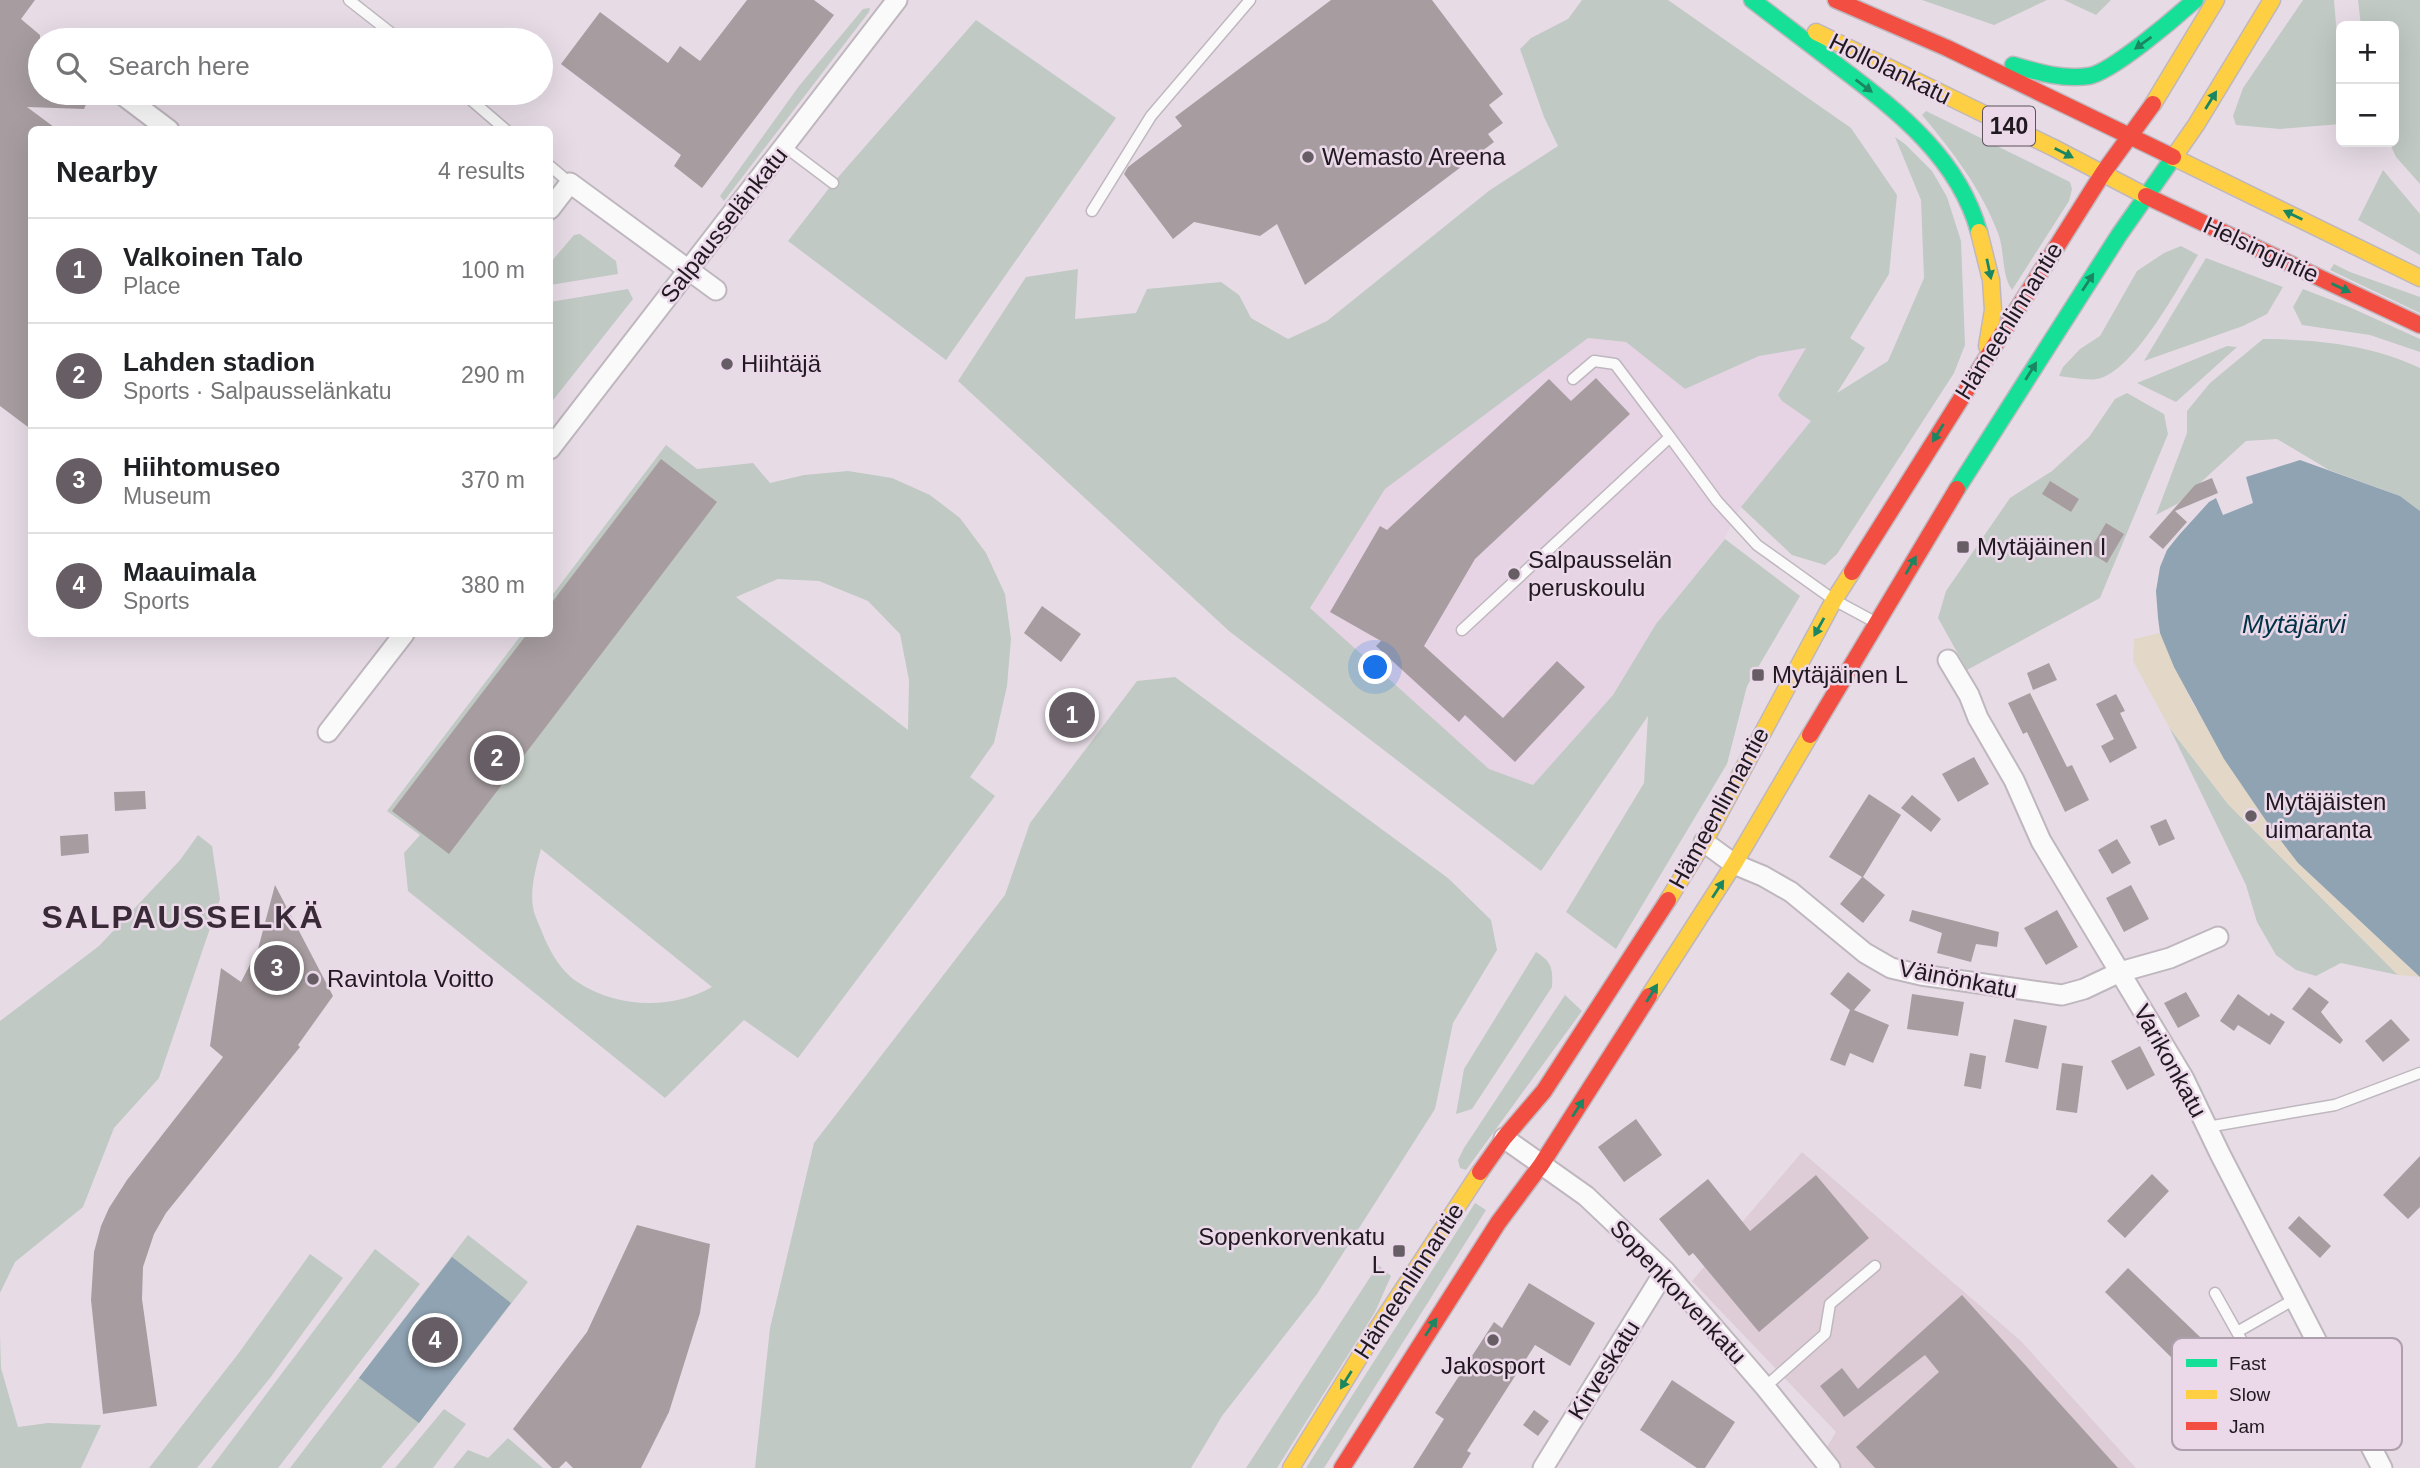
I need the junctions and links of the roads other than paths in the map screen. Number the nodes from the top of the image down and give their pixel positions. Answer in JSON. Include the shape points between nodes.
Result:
{"nodes":[{"id":1,"x":349,"y":0,"type":"edge"},
{"id":2,"x":897,"y":0,"type":"edge"},
{"id":3,"x":1251,"y":0,"type":"edge"},
{"id":4,"x":1753,"y":0,"type":"edge"},
{"id":5,"x":1836,"y":0,"type":"edge"},
{"id":6,"x":2195,"y":0,"type":"edge"},
{"id":7,"x":2216,"y":0,"type":"edge"},
{"id":8,"x":2272,"y":0,"type":"edge"},
{"id":9,"x":385,"y":28,"type":"edge"},
{"id":10,"x":1947,"y":48,"type":"junction"},
{"id":11,"x":136,"y":105,"type":"edge"},
{"id":12,"x":477,"y":105,"type":"edge"},
{"id":13,"x":164,"y":126,"type":"edge"},
{"id":14,"x":501,"y":126,"type":"edge"},
{"id":15,"x":2130,"y":136,"type":"junction"},
{"id":16,"x":784,"y":146,"type":"junction"},
{"id":17,"x":2173,"y":157,"type":"junction"},
{"id":18,"x":553,"y":169,"type":"edge"},
{"id":19,"x":2103,"y":173,"type":"junction"},
{"id":20,"x":570,"y":183,"type":"junction"},
{"id":21,"x":833,"y":183,"type":"dead end"},
{"id":22,"x":2146,"y":196,"type":"junction"},
{"id":23,"x":553,"y":205,"type":"edge"},
{"id":24,"x":1092,"y":211,"type":"dead end"},
{"id":25,"x":689,"y":270,"type":"junction"},
{"id":26,"x":2420,"y":278,"type":"edge"},
{"id":27,"x":716,"y":290,"type":"dead end"},
{"id":28,"x":2420,"y":325,"type":"edge"},
{"id":29,"x":1975,"y":375,"type":"junction"},
{"id":30,"x":1573,"y":379,"type":"dead end"},
{"id":31,"x":1670,"y":438,"type":"junction"},
{"id":32,"x":553,"y":445,"type":"edge"},
{"id":33,"x":1834,"y":600,"type":"junction"},
{"id":34,"x":1877,"y":624,"type":"junction"},
{"id":35,"x":1462,"y":630,"type":"dead end"},
{"id":36,"x":402,"y":637,"type":"edge"},
{"id":37,"x":1948,"y":660,"type":"dead end"},
{"id":38,"x":328,"y":732,"type":"dead end"},
{"id":39,"x":1704,"y":842,"type":"junction"},
{"id":40,"x":1734,"y":864,"type":"junction"},
{"id":41,"x":2218,"y":937,"type":"dead end"},
{"id":42,"x":2120,"y":972,"type":"junction"},
{"id":43,"x":2420,"y":1073,"type":"edge"},
{"id":44,"x":2207,"y":1127,"type":"junction"},
{"id":45,"x":1504,"y":1138,"type":"junction"},
{"id":46,"x":1541,"y":1165,"type":"junction"},
{"id":47,"x":1875,"y":1266,"type":"dead end"},
{"id":48,"x":1665,"y":1271,"type":"junction"},
{"id":49,"x":2215,"y":1293,"type":"dead end"},
{"id":50,"x":2295,"y":1299,"type":"junction"},
{"id":51,"x":2237,"y":1332,"type":"junction"},
{"id":52,"x":2240,"y":1338,"type":"edge"},
{"id":53,"x":2315,"y":1338,"type":"edge"},
{"id":54,"x":1765,"y":1387,"type":"junction"},
{"id":55,"x":2373,"y":1450,"type":"edge"},
{"id":56,"x":1291,"y":1468,"type":"edge"},
{"id":57,"x":1342,"y":1468,"type":"edge"},
{"id":58,"x":1543,"y":1468,"type":"edge"},
{"id":59,"x":1830,"y":1468,"type":"edge"},
{"id":60,"x":2382,"y":1468,"type":"edge"}],
"edges":[{"from":1,"to":9,"type":"lane"},
{"from":2,"to":16,"type":"street","name":"Salpausselänkatu"},
{"from":3,"to":24,"type":"lane","via":[[1151,116]]},
{"from":4,"to":19,"type":"main road","name":"Hollolankatu","number":"140","one_way":true},
{"from":4,"to":29,"type":"main road","one_way":true,"via":[[1882,99],[1928,141],[1957,180],[1974,215],[1991,280],[1990,340]]},
{"from":5,"to":10,"type":"main road","name":"Hollolankatu","number":"140"},
{"from":6,"to":10,"type":"main road","one_way":true,"via":[[2118,61],[2086,78],[2048,75]]},
{"from":7,"to":15,"type":"main road","name":"Hämeenlinnantie"},
{"from":17,"to":8,"type":"main road","name":"Hämeenlinnantie","one_way":true},
{"from":10,"to":15,"type":"main road","name":"Hollolankatu","number":"140"},
{"from":11,"to":13,"type":"street"},
{"from":12,"to":14,"type":"lane"},
{"from":15,"to":17,"type":"main road","name":"Hollolankatu","number":"140"},
{"from":15,"to":19,"type":"main road","name":"Hämeenlinnantie"},
{"from":16,"to":21,"type":"lane"},
{"from":16,"to":25,"type":"street","name":"Salpausselänkatu"},
{"from":17,"to":22,"type":"main road","name":"Hämeenlinnantie"},
{"from":26,"to":17,"type":"main road","name":"Helsingintie","number":"140","one_way":true},
{"from":18,"to":20,"type":"lane"},
{"from":19,"to":22,"type":"main road","name":"Helsingintie","number":"140"},
{"from":19,"to":29,"type":"main road","name":"Hämeenlinnantie"},
{"from":20,"to":23,"type":"street"},
{"from":20,"to":25,"type":"street"},
{"from":22,"to":28,"type":"main road","name":"Helsingintie","number":"140","one_way":true},
{"from":34,"to":22,"type":"main road","name":"Hämeenlinnantie","one_way":true,"via":[[1943,511]]},
{"from":25,"to":27,"type":"street"},
{"from":25,"to":32,"type":"street","name":"Salpausselänkatu"},
{"from":29,"to":33,"type":"main road","name":"Hämeenlinnantie","one_way":true},
{"from":30,"to":31,"type":"lane","via":[[1594,361],[1615,364]]},
{"from":31,"to":33,"type":"lane","via":[[1717,501],[1758,545]]},
{"from":31,"to":35,"type":"lane"},
{"from":33,"to":34,"type":"lane"},
{"from":33,"to":39,"type":"main road","name":"Hämeenlinnantie","one_way":true},
{"from":34,"to":40,"type":"main road","name":"Hämeenlinnantie"},
{"from":36,"to":38,"type":"street"},
{"from":37,"to":42,"type":"street","name":"Varikonkatu","via":[[2014,780],[2041,841]]},
{"from":39,"to":40,"type":"street","name":"Väinönkatu"},
{"from":39,"to":45,"type":"main road","name":"Hämeenlinnantie","via":[[1544,1091]]},
{"from":40,"to":42,"type":"street","name":"Väinönkatu","via":[[1791,892],[1865,953],[1891,968],[2062,995]]},
{"from":46,"to":40,"type":"main road","name":"Hämeenlinnantie","one_way":true},
{"from":41,"to":42,"type":"street","name":"Väinönkatu"},
{"from":42,"to":44,"type":"street","name":"Varikonkatu"},
{"from":43,"to":44,"type":"lane","via":[[2335,1105]]},
{"from":44,"to":50,"type":"street","name":"Varikonkatu"},
{"from":45,"to":46,"type":"street","name":"Sopenkorvenkatu"},
{"from":45,"to":56,"type":"main road","name":"Hämeenlinnantie","one_way":true},
{"from":46,"to":48,"type":"street","name":"Sopenkorvenkatu","via":[[1586,1196]]},
{"from":57,"to":46,"type":"main road","name":"Hämeenlinnantie","one_way":true,"via":[[1498,1223]]},
{"from":47,"to":54,"type":"lane","via":[[1830,1304],[1825,1334]]},
{"from":48,"to":54,"type":"street","name":"Sopenkorvenkatu"},
{"from":48,"to":58,"type":"street","name":"Kirveskatu"},
{"from":49,"to":51,"type":"lane"},
{"from":50,"to":51,"type":"lane"},
{"from":50,"to":53,"type":"street","name":"Varikonkatu"},
{"from":51,"to":52,"type":"lane"},
{"from":54,"to":59,"type":"street","name":"Sopenkorvenkatu"},
{"from":55,"to":60,"type":"street","name":"Varikonkatu"}]}
